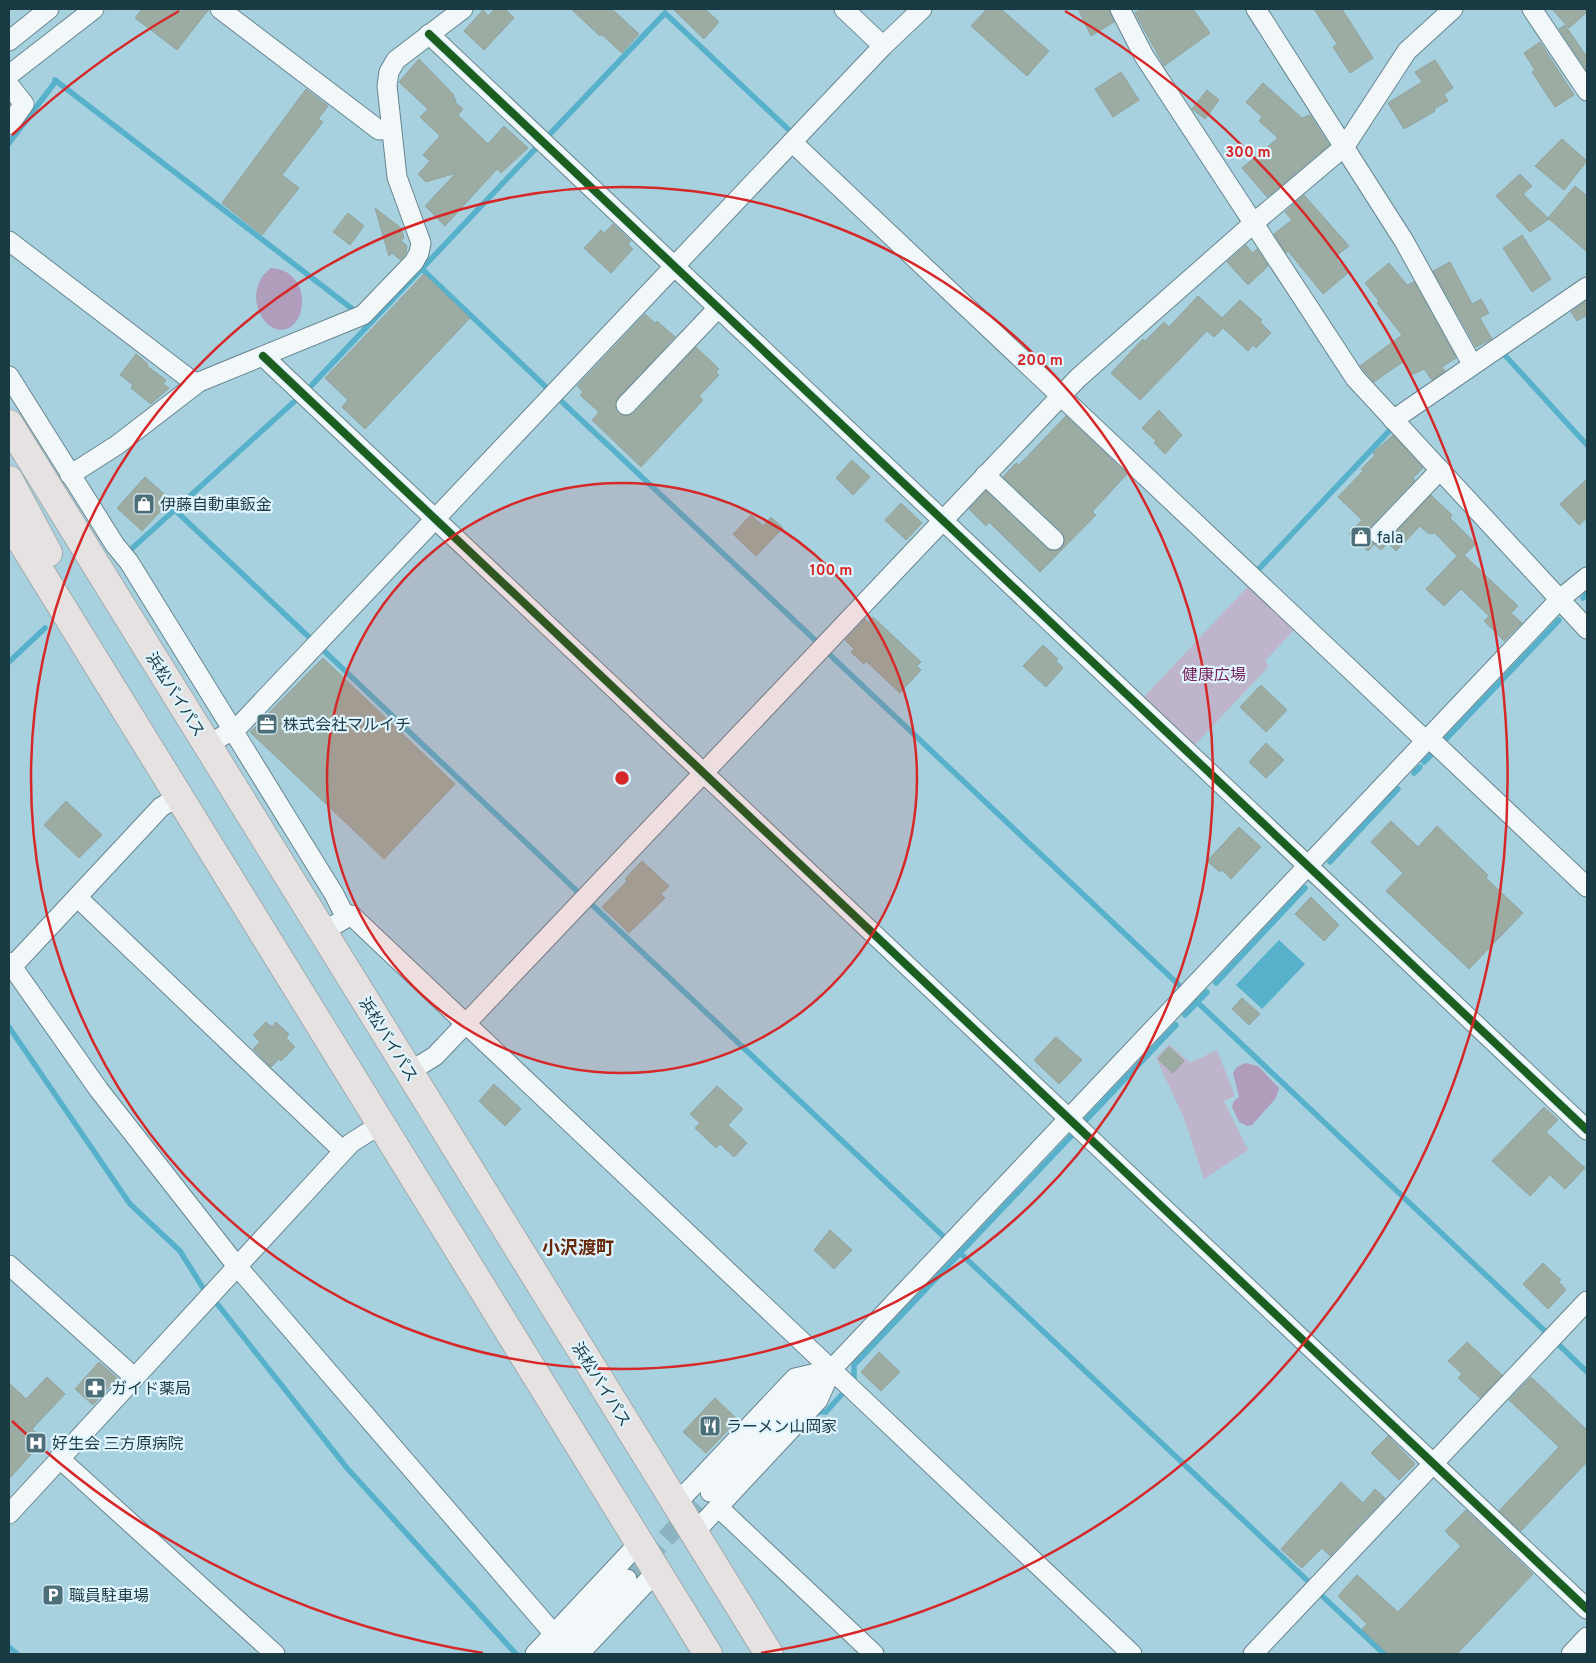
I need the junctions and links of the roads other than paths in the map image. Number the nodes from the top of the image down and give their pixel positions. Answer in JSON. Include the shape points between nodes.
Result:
{"nodes":[{"id":1,"x":49,"y":9,"type":"edge"},
{"id":2,"x":94,"y":9,"type":"edge"},
{"id":3,"x":220,"y":9,"type":"edge"},
{"id":4,"x":463,"y":9,"type":"edge"},
{"id":5,"x":844,"y":9,"type":"edge"},
{"id":6,"x":922,"y":9,"type":"edge"},
{"id":7,"x":1120,"y":9,"type":"edge"},
{"id":8,"x":1256,"y":9,"type":"edge"},
{"id":9,"x":1452,"y":9,"type":"edge"},
{"id":10,"x":1532,"y":9,"type":"edge"},
{"id":11,"x":428,"y":34,"type":"junction"},
{"id":12,"x":9,"y":41,"type":"edge"},
{"id":13,"x":883,"y":46,"type":"junction"},
{"id":14,"x":9,"y":75,"type":"edge"},
{"id":15,"x":9,"y":85,"type":"edge"},
{"id":16,"x":1587,"y":91,"type":"edge"},
{"id":17,"x":9,"y":124,"type":"edge"},
{"id":18,"x":391,"y":129,"type":"junction"},
{"id":19,"x":792,"y":142,"type":"junction"},
{"id":20,"x":1345,"y":146,"type":"junction"},
{"id":21,"x":1255,"y":222,"type":"junction"},
{"id":22,"x":9,"y":241,"type":"edge"},
{"id":23,"x":674,"y":267,"type":"junction"},
{"id":24,"x":1587,"y":287,"type":"edge"},
{"id":25,"x":718,"y":308,"type":"junction"},
{"id":26,"x":263,"y":356,"type":"junction"},
{"id":27,"x":1472,"y":364,"type":"junction"},
{"id":28,"x":9,"y":376,"type":"edge"},
{"id":29,"x":196,"y":384,"type":"junction"},
{"id":30,"x":1061,"y":396,"type":"junction"},
{"id":31,"x":626,"y":405,"type":"dead end"},
{"id":32,"x":1393,"y":420,"type":"junction"},
{"id":33,"x":9,"y":424,"type":"edge"},
{"id":34,"x":1440,"y":470,"type":"junction"},
{"id":35,"x":70,"y":475,"type":"junction"},
{"id":36,"x":986,"y":475,"type":"junction"},
{"id":37,"x":9,"y":480,"type":"edge"},
{"id":38,"x":436,"y":519,"type":"junction"},
{"id":39,"x":943,"y":520,"type":"junction"},
{"id":40,"x":9,"y":521,"type":"edge"},
{"id":41,"x":1379,"y":534,"type":"dead end"},
{"id":42,"x":1054,"y":540,"type":"dead end"},
{"id":43,"x":1587,"y":577,"type":"edge"},
{"id":44,"x":1560,"y":599,"type":"junction"},
{"id":45,"x":1587,"y":629,"type":"edge"},
{"id":46,"x":233,"y":730,"type":"junction"},
{"id":47,"x":1428,"y":739,"type":"junction"},
{"id":48,"x":208,"y":745,"type":"junction"},
{"id":49,"x":155,"y":758,"type":"junction"},
{"id":50,"x":704,"y":772,"type":"junction"},
{"id":51,"x":179,"y":796,"type":"junction"},
{"id":52,"x":1308,"y":866,"type":"junction"},
{"id":53,"x":1587,"y":887,"type":"edge"},
{"id":54,"x":77,"y":897,"type":"junction"},
{"id":55,"x":346,"y":918,"type":"junction"},
{"id":56,"x":323,"y":932,"type":"junction"},
{"id":57,"x":10,"y":966,"type":"edge"},
{"id":58,"x":465,"y":1024,"type":"junction"},
{"id":59,"x":409,"y":1072,"type":"junction"},
{"id":60,"x":1069,"y":1118,"type":"junction"},
{"id":61,"x":381,"y":1124,"type":"junction"},
{"id":62,"x":1587,"y":1130,"type":"edge"},
{"id":63,"x":343,"y":1151,"type":"junction"},
{"id":64,"x":9,"y":1265,"type":"edge"},
{"id":65,"x":236,"y":1265,"type":"junction"},
{"id":66,"x":1587,"y":1301,"type":"edge"},
{"id":67,"x":831,"y":1370,"type":"junction"},
{"id":68,"x":134,"y":1377,"type":"junction"},
{"id":69,"x":59,"y":1458,"type":"junction"},
{"id":70,"x":1434,"y":1463,"type":"junction"},
{"id":71,"x":714,"y":1499,"type":"junction"},
{"id":72,"x":676,"y":1504,"type":"junction"},
{"id":73,"x":9,"y":1514,"type":"edge"},
{"id":74,"x":694,"y":1533,"type":"junction"},
{"id":75,"x":639,"y":1543,"type":"junction"},
{"id":76,"x":657,"y":1572,"type":"junction"},
{"id":77,"x":627,"y":1579,"type":"tunnel mouth"},
{"id":78,"x":1587,"y":1609,"type":"edge"},
{"id":79,"x":554,"y":1634,"type":"junction"},
{"id":80,"x":1587,"y":1638,"type":"edge"},
{"id":81,"x":275,"y":1654,"type":"edge"},
{"id":82,"x":535,"y":1654,"type":"edge"},
{"id":83,"x":557,"y":1654,"type":"edge"},
{"id":84,"x":579,"y":1654,"type":"edge"},
{"id":85,"x":708,"y":1654,"type":"edge"},
{"id":86,"x":769,"y":1654,"type":"edge"},
{"id":87,"x":874,"y":1654,"type":"edge"},
{"id":88,"x":1132,"y":1654,"type":"edge"},
{"id":89,"x":1253,"y":1654,"type":"edge"},
{"id":90,"x":1571,"y":1654,"type":"edge"}],
"edges":[{"from":1,"to":12,"type":"street"},
{"from":2,"to":14,"type":"street"},
{"from":3,"to":18,"type":"street","via":[[378,130]]},
{"from":4,"to":11,"type":"street"},
{"from":5,"to":13,"type":"street"},
{"from":6,"to":13,"type":"street"},
{"from":7,"to":21,"type":"street","via":[[1144,56]]},
{"from":8,"to":20,"type":"street"},
{"from":9,"to":20,"type":"street","via":[[1402,58]]},
{"from":10,"to":16,"type":"street"},
{"from":11,"to":18,"type":"street","via":[[396,60],[390,72],[387,86]]},
{"from":11,"to":23,"type":"street"},
{"from":13,"to":19,"type":"street"},
{"from":15,"to":17,"type":"street","via":[[24,104]]},
{"from":18,"to":26,"type":"street","via":[[397,177],[421,243],[416,258],[363,315]]},
{"from":19,"to":23,"type":"street"},
{"from":19,"to":30,"type":"street"},
{"from":20,"to":21,"type":"street"},
{"from":20,"to":27,"type":"street","via":[[1404,240]]},
{"from":21,"to":30,"type":"street"},
{"from":21,"to":32,"type":"street","via":[[1344,362]]},
{"from":22,"to":29,"type":"street"},
{"from":23,"to":25,"type":"street"},
{"from":23,"to":38,"type":"street"},
{"from":24,"to":27,"type":"street"},
{"from":25,"to":31,"type":"street"},
{"from":25,"to":39,"type":"street"},
{"from":26,"to":29,"type":"street"},
{"from":26,"to":38,"type":"street"},
{"from":27,"to":32,"type":"street"},
{"from":28,"to":35,"type":"street"},
{"from":29,"to":35,"type":"street","via":[[117,445]]},
{"from":30,"to":36,"type":"street"},
{"from":30,"to":47,"type":"street"},
{"from":32,"to":34,"type":"street"},
{"from":33,"to":48,"type":"highway","name":"浜松バイパス"},
{"from":34,"to":41,"type":"street"},
{"from":34,"to":44,"type":"street"},
{"from":35,"to":46,"type":"street","via":[[129,562]]},
{"from":36,"to":39,"type":"street"},
{"from":36,"to":42,"type":"street"},
{"from":37,"to":49,"type":"highway"},
{"from":38,"to":46,"type":"street"},
{"from":38,"to":50,"type":"street"},
{"from":39,"to":50,"type":"street"},
{"from":39,"to":52,"type":"street"},
{"from":40,"to":49,"type":"highway"},
{"from":43,"to":44,"type":"street"},
{"from":44,"to":45,"type":"street"},
{"from":44,"to":47,"type":"street"},
{"from":46,"to":48,"type":"street"},
{"from":46,"to":55,"type":"street"},
{"from":47,"to":52,"type":"street"},
{"from":47,"to":53,"type":"street"},
{"from":48,"to":56,"type":"highway","name":"浜松バイパス"},
{"from":49,"to":51,"type":"highway"},
{"from":50,"to":58,"type":"street"},
{"from":50,"to":60,"type":"street"},
{"from":51,"to":54,"type":"street","via":[[161,807]]},
{"from":51,"to":61,"type":"highway"},
{"from":52,"to":60,"type":"street"},
{"from":52,"to":62,"type":"street"},
{"from":54,"to":57,"type":"street"},
{"from":54,"to":63,"type":"street"},
{"from":55,"to":56,"type":"street"},
{"from":55,"to":58,"type":"street","via":[[351,915]]},
{"from":56,"to":59,"type":"highway","name":"浜松バイパス"},
{"from":57,"to":65,"type":"street","via":[[108,1102]]},
{"from":58,"to":59,"type":"street","via":[[435,1056]]},
{"from":58,"to":67,"type":"street"},
{"from":59,"to":72,"type":"highway","name":"浜松バイパス"},
{"from":60,"to":67,"type":"street"},
{"from":60,"to":70,"type":"street"},
{"from":61,"to":63,"type":"street"},
{"from":61,"to":75,"type":"highway"},
{"from":63,"to":65,"type":"street"},
{"from":64,"to":68,"type":"street"},
{"from":65,"to":68,"type":"street"},
{"from":65,"to":79,"type":"street"},
{"from":66,"to":70,"type":"street"},
{"from":67,"to":71,"type":"street","via":[[807,1389]]},
{"from":67,"to":72,"type":"street","via":[[795,1378]]},
{"from":67,"to":88,"type":"street"},
{"from":68,"to":69,"type":"street"},
{"from":69,"to":73,"type":"street"},
{"from":69,"to":81,"type":"street"},
{"from":70,"to":78,"type":"street"},
{"from":70,"to":89,"type":"street"},
{"from":71,"to":74,"type":"street"},
{"from":71,"to":87,"type":"street"},
{"from":72,"to":74,"type":"highway","name":"浜松バイパス"},
{"from":74,"to":86,"type":"highway","name":"浜松バイパス"},
{"from":75,"to":76,"type":"highway"},
{"from":75,"to":79,"type":"street"},
{"from":76,"to":84,"type":"street"},
{"from":76,"to":85,"type":"highway"},
{"from":77,"to":83,"type":"street"},
{"from":79,"to":82,"type":"street"},
{"from":80,"to":90,"type":"street"}]}
